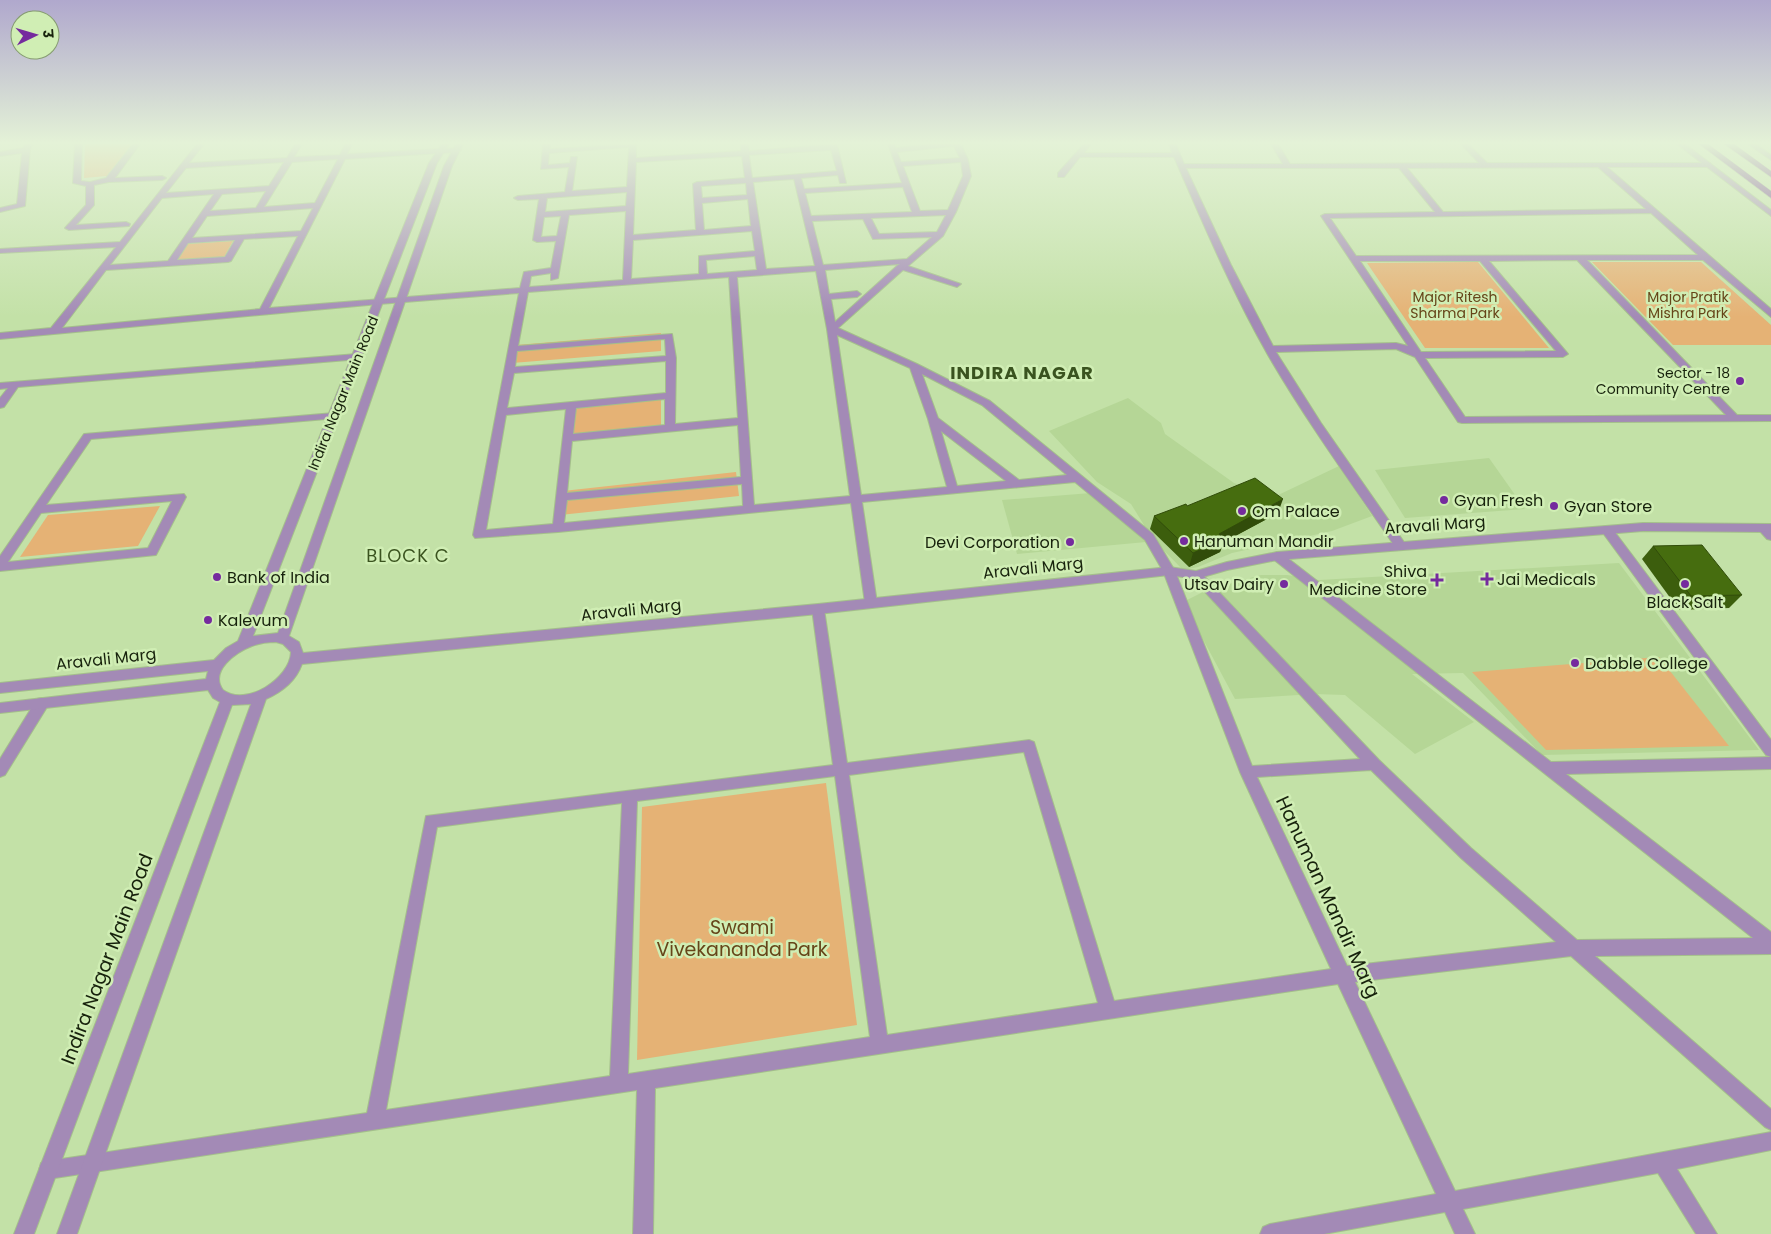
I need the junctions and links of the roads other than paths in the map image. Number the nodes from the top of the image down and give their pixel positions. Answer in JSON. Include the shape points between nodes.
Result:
{"nodes":[{"id":1,"x":699,"y":201,"type":"edge"},
{"id":2,"x":22,"y":202,"type":"edge"},
{"id":3,"x":90,"y":202,"type":"edge"},
{"id":4,"x":157,"y":202,"type":"edge"},
{"id":5,"x":212,"y":202,"type":"edge"},
{"id":6,"x":263,"y":202,"type":"edge"},
{"id":7,"x":319,"y":202,"type":"edge"},
{"id":8,"x":418,"y":202,"type":"edge"},
{"id":9,"x":435,"y":202,"type":"edge"},
{"id":10,"x":542,"y":202,"type":"edge"},
{"id":11,"x":631,"y":202,"type":"edge"},
{"id":12,"x":751,"y":202,"type":"edge"},
{"id":13,"x":803,"y":202,"type":"edge"},
{"id":14,"x":912,"y":202,"type":"edge"},
{"id":15,"x":956,"y":202,"type":"edge"},
{"id":16,"x":1197,"y":202,"type":"edge"},
{"id":17,"x":1431,"y":202,"type":"edge"},
{"id":18,"x":1641,"y":202,"type":"edge"},
{"id":19,"x":1755,"y":202,"type":"edge"},
{"id":20,"x":317,"y":205,"type":"junction"},
{"id":21,"x":630,"y":208,"type":"junction"},
{"id":22,"x":0,"y":210,"type":"edge"},
{"id":23,"x":258,"y":210,"type":"junction"},
{"id":24,"x":1652,"y":211,"type":"junction"},
{"id":25,"x":952,"y":212,"type":"junction"},
{"id":26,"x":204,"y":214,"type":"junction"},
{"id":27,"x":565,"y":214,"type":"junction"},
{"id":28,"x":917,"y":214,"type":"junction"},
{"id":29,"x":1441,"y":214,"type":"junction"},
{"id":30,"x":1771,"y":214,"type":"edge"},
{"id":31,"x":540,"y":215,"type":"junction"},
{"id":32,"x":866,"y":216,"type":"junction"},
{"id":33,"x":807,"y":219,"type":"junction"},
{"id":34,"x":126,"y":224,"type":"dead end"},
{"id":35,"x":756,"y":228,"type":"junction"},
{"id":36,"x":700,"y":232,"type":"junction"},
{"id":37,"x":303,"y":233,"type":"junction"},
{"id":38,"x":940,"y":234,"type":"junction"},
{"id":39,"x":241,"y":237,"type":"junction"},
{"id":40,"x":561,"y":238,"type":"junction"},
{"id":41,"x":629,"y":238,"type":"junction"},
{"id":42,"x":186,"y":241,"type":"junction"},
{"id":43,"x":123,"y":244,"type":"junction"},
{"id":44,"x":0,"y":252,"type":"edge"},
{"id":45,"x":760,"y":253,"type":"junction"},
{"id":46,"x":1706,"y":257,"type":"junction"},
{"id":47,"x":1483,"y":258,"type":"junction"},
{"id":48,"x":1580,"y":258,"type":"junction"},
{"id":49,"x":1354,"y":259,"type":"junction"},
{"id":50,"x":909,"y":260,"type":"junction"},
{"id":51,"x":171,"y":263,"type":"junction"},
{"id":52,"x":901,"y":267,"type":"junction"},
{"id":53,"x":104,"y":268,"type":"junction"},
{"id":54,"x":820,"y":268,"type":"junction"},
{"id":55,"x":555,"y":270,"type":"junction"},
{"id":56,"x":762,"y":272,"type":"junction"},
{"id":57,"x":733,"y":275,"type":"junction"},
{"id":58,"x":703,"y":277,"type":"junction"},
{"id":59,"x":627,"y":282,"type":"junction"},
{"id":60,"x":957,"y":284,"type":"dead end"},
{"id":61,"x":553,"y":288,"type":"junction"},
{"id":62,"x":524,"y":290,"type":"junction"},
{"id":63,"x":856,"y":294,"type":"dead end"},
{"id":64,"x":826,"y":297,"type":"junction"},
{"id":65,"x":400,"y":300,"type":"junction"},
{"id":66,"x":379,"y":301,"type":"junction"},
{"id":67,"x":263,"y":312,"type":"junction"},
{"id":68,"x":1771,"y":314,"type":"edge"},
{"id":69,"x":55,"y":330,"type":"junction"},
{"id":70,"x":832,"y":330,"type":"junction"},
{"id":71,"x":0,"y":336,"type":"edge"},
{"id":72,"x":513,"y":349,"type":"junction"},
{"id":73,"x":1270,"y":349,"type":"junction"},
{"id":74,"x":1418,"y":355,"type":"junction"},
{"id":75,"x":357,"y":357,"type":"junction"},
{"id":76,"x":671,"y":358,"type":"junction"},
{"id":77,"x":914,"y":366,"type":"junction"},
{"id":78,"x":510,"y":370,"type":"junction"},
{"id":79,"x":16,"y":384,"type":"junction"},
{"id":80,"x":0,"y":386,"type":"edge"},
{"id":81,"x":670,"y":396,"type":"junction"},
{"id":82,"x":0,"y":405,"type":"edge"},
{"id":83,"x":571,"y":405,"type":"junction"},
{"id":84,"x":502,"y":412,"type":"junction"},
{"id":85,"x":334,"y":416,"type":"junction"},
{"id":86,"x":1734,"y":418,"type":"junction"},
{"id":87,"x":1771,"y":418,"type":"edge"},
{"id":88,"x":933,"y":419,"type":"junction"},
{"id":89,"x":743,"y":420,"type":"junction"},
{"id":90,"x":670,"y":428,"type":"junction"},
{"id":91,"x":567,"y":438,"type":"junction"},
{"id":92,"x":1078,"y":478,"type":"junction"},
{"id":93,"x":747,"y":480,"type":"junction"},
{"id":94,"x":1017,"y":484,"type":"junction"},
{"id":95,"x":953,"y":490,"type":"junction"},
{"id":96,"x":561,"y":497,"type":"junction"},
{"id":97,"x":855,"y":500,"type":"junction"},
{"id":98,"x":38,"y":510,"type":"junction"},
{"id":99,"x":749,"y":510,"type":"junction"},
{"id":100,"x":558,"y":528,"type":"junction"},
{"id":101,"x":1607,"y":530,"type":"junction"},
{"id":102,"x":1768,"y":530,"type":"edge"},
{"id":103,"x":1400,"y":545,"type":"junction"},
{"id":104,"x":1277,"y":556,"type":"junction"},
{"id":105,"x":0,"y":566,"type":"edge"},
{"id":106,"x":1169,"y":570,"type":"junction"},
{"id":107,"x":1196,"y":574,"type":"junction"},
{"id":108,"x":871,"y":603,"type":"junction"},
{"id":109,"x":818,"y":609,"type":"junction"},
{"id":110,"x":282,"y":638,"type":"junction"},
{"id":111,"x":244,"y":644,"type":"junction"},
{"id":112,"x":298,"y":659,"type":"junction"},
{"id":113,"x":217,"y":665,"type":"junction"},
{"id":114,"x":211,"y":684,"type":"junction"},
{"id":115,"x":0,"y":688,"type":"edge"},
{"id":116,"x":260,"y":696,"type":"junction"},
{"id":117,"x":228,"y":699,"type":"junction"},
{"id":118,"x":42,"y":703,"type":"junction"},
{"id":119,"x":0,"y":708,"type":"edge"},
{"id":120,"x":1771,"y":750,"type":"edge"},
{"id":121,"x":1771,"y":763,"type":"edge"},
{"id":122,"x":1374,"y":764,"type":"junction"},
{"id":123,"x":1548,"y":768,"type":"junction"},
{"id":124,"x":840,"y":770,"type":"junction"},
{"id":125,"x":0,"y":771,"type":"edge"},
{"id":126,"x":1247,"y":772,"type":"junction"},
{"id":127,"x":630,"y":796,"type":"junction"},
{"id":128,"x":1771,"y":944,"type":"edge"},
{"id":129,"x":1574,"y":948,"type":"junction"},
{"id":130,"x":1343,"y":975,"type":"junction"},
{"id":131,"x":1108,"y":1010,"type":"junction"},
{"id":132,"x":880,"y":1044,"type":"junction"},
{"id":133,"x":646,"y":1080,"type":"junction"},
{"id":134,"x":619,"y":1084,"type":"junction"},
{"id":135,"x":375,"y":1121,"type":"junction"},
{"id":136,"x":1771,"y":1121,"type":"edge"},
{"id":137,"x":1771,"y":1141,"type":"edge"},
{"id":138,"x":1662,"y":1163,"type":"junction"},
{"id":139,"x":92,"y":1164,"type":"junction"},
{"id":140,"x":48,"y":1170,"type":"junction"},
{"id":141,"x":1450,"y":1202,"type":"junction"},
{"id":142,"x":24,"y":1234,"type":"edge"},
{"id":143,"x":67,"y":1234,"type":"edge"},
{"id":144,"x":643,"y":1234,"type":"edge"},
{"id":145,"x":1270,"y":1234,"type":"edge"},
{"id":146,"x":1465,"y":1234,"type":"edge"},
{"id":147,"x":1707,"y":1234,"type":"edge"}],
"edges":[{"from":1,"to":36,"type":"street"},
{"from":2,"to":22,"type":"street","via":[[22,206]]},
{"from":3,"to":34,"type":"street","via":[[69,228]]},
{"from":4,"to":43,"type":"street"},
{"from":5,"to":26,"type":"street"},
{"from":6,"to":23,"type":"street"},
{"from":7,"to":20,"type":"street"},
{"from":8,"to":66,"type":"street","name":"Indira Nagar Main Road"},
{"from":9,"to":65,"type":"street","name":"Indira Nagar Main Road"},
{"from":10,"to":31,"type":"street"},
{"from":11,"to":21,"type":"street"},
{"from":12,"to":35,"type":"street"},
{"from":13,"to":33,"type":"street"},
{"from":14,"to":28,"type":"street"},
{"from":15,"to":25,"type":"street"},
{"from":16,"to":73,"type":"street","via":[[1235,284]]},
{"from":17,"to":29,"type":"street"},
{"from":18,"to":24,"type":"street"},
{"from":19,"to":30,"type":"street"},
{"from":20,"to":23,"type":"street"},
{"from":20,"to":37,"type":"street"},
{"from":21,"to":27,"type":"street"},
{"from":21,"to":41,"type":"street"},
{"from":23,"to":26,"type":"street"},
{"from":24,"to":29,"type":"street"},
{"from":24,"to":46,"type":"street"},
{"from":25,"to":28,"type":"street"},
{"from":25,"to":38,"type":"street"},
{"from":26,"to":42,"type":"street"},
{"from":27,"to":31,"type":"street"},
{"from":27,"to":40,"type":"street"},
{"from":28,"to":32,"type":"street"},
{"from":29,"to":49,"type":"street","via":[[1325,216]]},
{"from":31,"to":40,"type":"street","via":[[537,240]]},
{"from":32,"to":33,"type":"street"},
{"from":32,"to":38,"type":"street","via":[[876,237]]},
{"from":33,"to":54,"type":"street"},
{"from":35,"to":36,"type":"street"},
{"from":35,"to":45,"type":"street"},
{"from":36,"to":41,"type":"street"},
{"from":37,"to":39,"type":"street"},
{"from":37,"to":67,"type":"street"},
{"from":38,"to":50,"type":"street"},
{"from":39,"to":42,"type":"street"},
{"from":39,"to":51,"type":"street","via":[[228,259]]},
{"from":40,"to":55,"type":"street"},
{"from":41,"to":59,"type":"street"},
{"from":42,"to":51,"type":"street"},
{"from":43,"to":44,"type":"street"},
{"from":43,"to":53,"type":"street"},
{"from":45,"to":56,"type":"street"},
{"from":45,"to":58,"type":"street","via":[[702,258]]},
{"from":46,"to":48,"type":"street"},
{"from":46,"to":68,"type":"street"},
{"from":47,"to":48,"type":"street"},
{"from":47,"to":49,"type":"street"},
{"from":47,"to":74,"type":"street","via":[[1563,354]]},
{"from":48,"to":86,"type":"street"},
{"from":49,"to":74,"type":"street"},
{"from":50,"to":52,"type":"street"},
{"from":50,"to":54,"type":"street"},
{"from":51,"to":53,"type":"street"},
{"from":52,"to":60,"type":"street"},
{"from":52,"to":70,"type":"street"},
{"from":53,"to":69,"type":"street"},
{"from":54,"to":56,"type":"street"},
{"from":54,"to":64,"type":"street"},
{"from":55,"to":61,"type":"street"},
{"from":55,"to":62,"type":"street","via":[[528,273]]},
{"from":56,"to":57,"type":"street"},
{"from":57,"to":58,"type":"street"},
{"from":57,"to":89,"type":"street"},
{"from":58,"to":59,"type":"street"},
{"from":59,"to":61,"type":"street"},
{"from":61,"to":62,"type":"street"},
{"from":62,"to":65,"type":"street"},
{"from":62,"to":72,"type":"street"},
{"from":63,"to":64,"type":"street"},
{"from":64,"to":70,"type":"street"},
{"from":65,"to":66,"type":"street"},
{"from":65,"to":110,"type":"street","name":"Indira Nagar Main Road"},
{"from":66,"to":67,"type":"street"},
{"from":66,"to":75,"type":"street","name":"Indira Nagar Main Road"},
{"from":67,"to":69,"type":"street"},
{"from":69,"to":71,"type":"street"},
{"from":70,"to":77,"type":"street","name":"Hanuman Mandir Marg"},
{"from":70,"to":97,"type":"street"},
{"from":72,"to":76,"type":"street","via":[[665,336],[670,338]]},
{"from":72,"to":78,"type":"street"},
{"from":73,"to":74,"type":"street","via":[[1396,346]]},
{"from":73,"to":103,"type":"street"},
{"from":74,"to":86,"type":"street","via":[[1462,420]]},
{"from":75,"to":79,"type":"street"},
{"from":75,"to":85,"type":"street","name":"Indira Nagar Main Road"},
{"from":76,"to":78,"type":"street"},
{"from":76,"to":81,"type":"street"},
{"from":77,"to":88,"type":"street"},
{"from":77,"to":92,"type":"street","name":"Hanuman Mandir Marg","via":[[986,403]]},
{"from":78,"to":84,"type":"street"},
{"from":79,"to":80,"type":"street"},
{"from":79,"to":82,"type":"street"},
{"from":81,"to":83,"type":"street"},
{"from":81,"to":90,"type":"street"},
{"from":83,"to":84,"type":"street"},
{"from":83,"to":91,"type":"street"},
{"from":84,"to":100,"type":"street","via":[[479,535]]},
{"from":85,"to":98,"type":"street","via":[[88,436]]},
{"from":85,"to":111,"type":"street","name":"Indira Nagar Main Road"},
{"from":86,"to":87,"type":"street"},
{"from":88,"to":94,"type":"street"},
{"from":88,"to":95,"type":"street"},
{"from":89,"to":90,"type":"street"},
{"from":89,"to":93,"type":"street"},
{"from":90,"to":91,"type":"street"},
{"from":91,"to":96,"type":"street"},
{"from":92,"to":94,"type":"street"},
{"from":92,"to":106,"type":"street","name":"Hanuman Mandir Marg","via":[[1148,537]]},
{"from":93,"to":96,"type":"street"},
{"from":93,"to":99,"type":"street"},
{"from":94,"to":95,"type":"street"},
{"from":95,"to":97,"type":"street"},
{"from":96,"to":100,"type":"street"},
{"from":97,"to":99,"type":"street"},
{"from":97,"to":108,"type":"street"},
{"from":98,"to":105,"type":"street"},
{"from":98,"to":105,"type":"street","via":[[180,496],[152,552]]},
{"from":99,"to":100,"type":"street"},
{"from":101,"to":102,"type":"street","name":"Aravali Marg","via":[[1643,527]]},
{"from":101,"to":103,"type":"street","name":"Aravali Marg"},
{"from":101,"to":120,"type":"street"},
{"from":103,"to":104,"type":"street","name":"Aravali Marg"},
{"from":104,"to":107,"type":"street","name":"Aravali Marg"},
{"from":104,"to":123,"type":"street"},
{"from":106,"to":107,"type":"street","name":"Aravali Marg"},
{"from":106,"to":108,"type":"street","name":"Aravali Marg"},
{"from":106,"to":126,"type":"street","name":"Hanuman Mandir Marg"},
{"from":107,"to":122,"type":"street"},
{"from":108,"to":109,"type":"street","name":"Aravali Marg"},
{"from":109,"to":112,"type":"street","name":"Aravali Marg"},
{"from":109,"to":124,"type":"street"},
{"from":110,"to":111,"type":"street","via":[[260,638]]},
{"from":110,"to":112,"type":"street","via":[[296,648]]},
{"from":111,"to":113,"type":"street"},
{"from":112,"to":116,"type":"street","via":[[284,682]]},
{"from":113,"to":114,"type":"street"},
{"from":113,"to":115,"type":"street","name":"Aravali Marg"},
{"from":114,"to":117,"type":"street","via":[[220,696]]},
{"from":114,"to":118,"type":"street"},
{"from":116,"to":117,"type":"street"},
{"from":116,"to":139,"type":"street"},
{"from":117,"to":140,"type":"street","name":"Indira Nagar Main Road"},
{"from":118,"to":119,"type":"street"},
{"from":118,"to":125,"type":"street"},
{"from":121,"to":123,"type":"street"},
{"from":122,"to":126,"type":"street"},
{"from":122,"to":129,"type":"street","via":[[1466,853]]},
{"from":123,"to":128,"type":"street"},
{"from":124,"to":127,"type":"street"},
{"from":124,"to":131,"type":"street","via":[[1029,746]]},
{"from":124,"to":132,"type":"street"},
{"from":126,"to":130,"type":"street","name":"Hanuman Mandir Marg"},
{"from":127,"to":134,"type":"street"},
{"from":127,"to":135,"type":"street","via":[[431,821]]},
{"from":128,"to":129,"type":"street"},
{"from":129,"to":130,"type":"street"},
{"from":129,"to":136,"type":"street"},
{"from":130,"to":131,"type":"street"},
{"from":130,"to":141,"type":"street","name":"Hanuman Mandir Marg"},
{"from":131,"to":132,"type":"street"},
{"from":132,"to":133,"type":"street"},
{"from":133,"to":134,"type":"street"},
{"from":133,"to":144,"type":"street"},
{"from":134,"to":135,"type":"street"},
{"from":135,"to":139,"type":"street"},
{"from":137,"to":138,"type":"street"},
{"from":138,"to":141,"type":"street"},
{"from":138,"to":147,"type":"street"},
{"from":139,"to":140,"type":"street"},
{"from":139,"to":143,"type":"street"},
{"from":140,"to":142,"type":"street","name":"Indira Nagar Main Road"},
{"from":141,"to":145,"type":"street"},
{"from":141,"to":146,"type":"street","name":"Hanuman Mandir Marg"}]}
